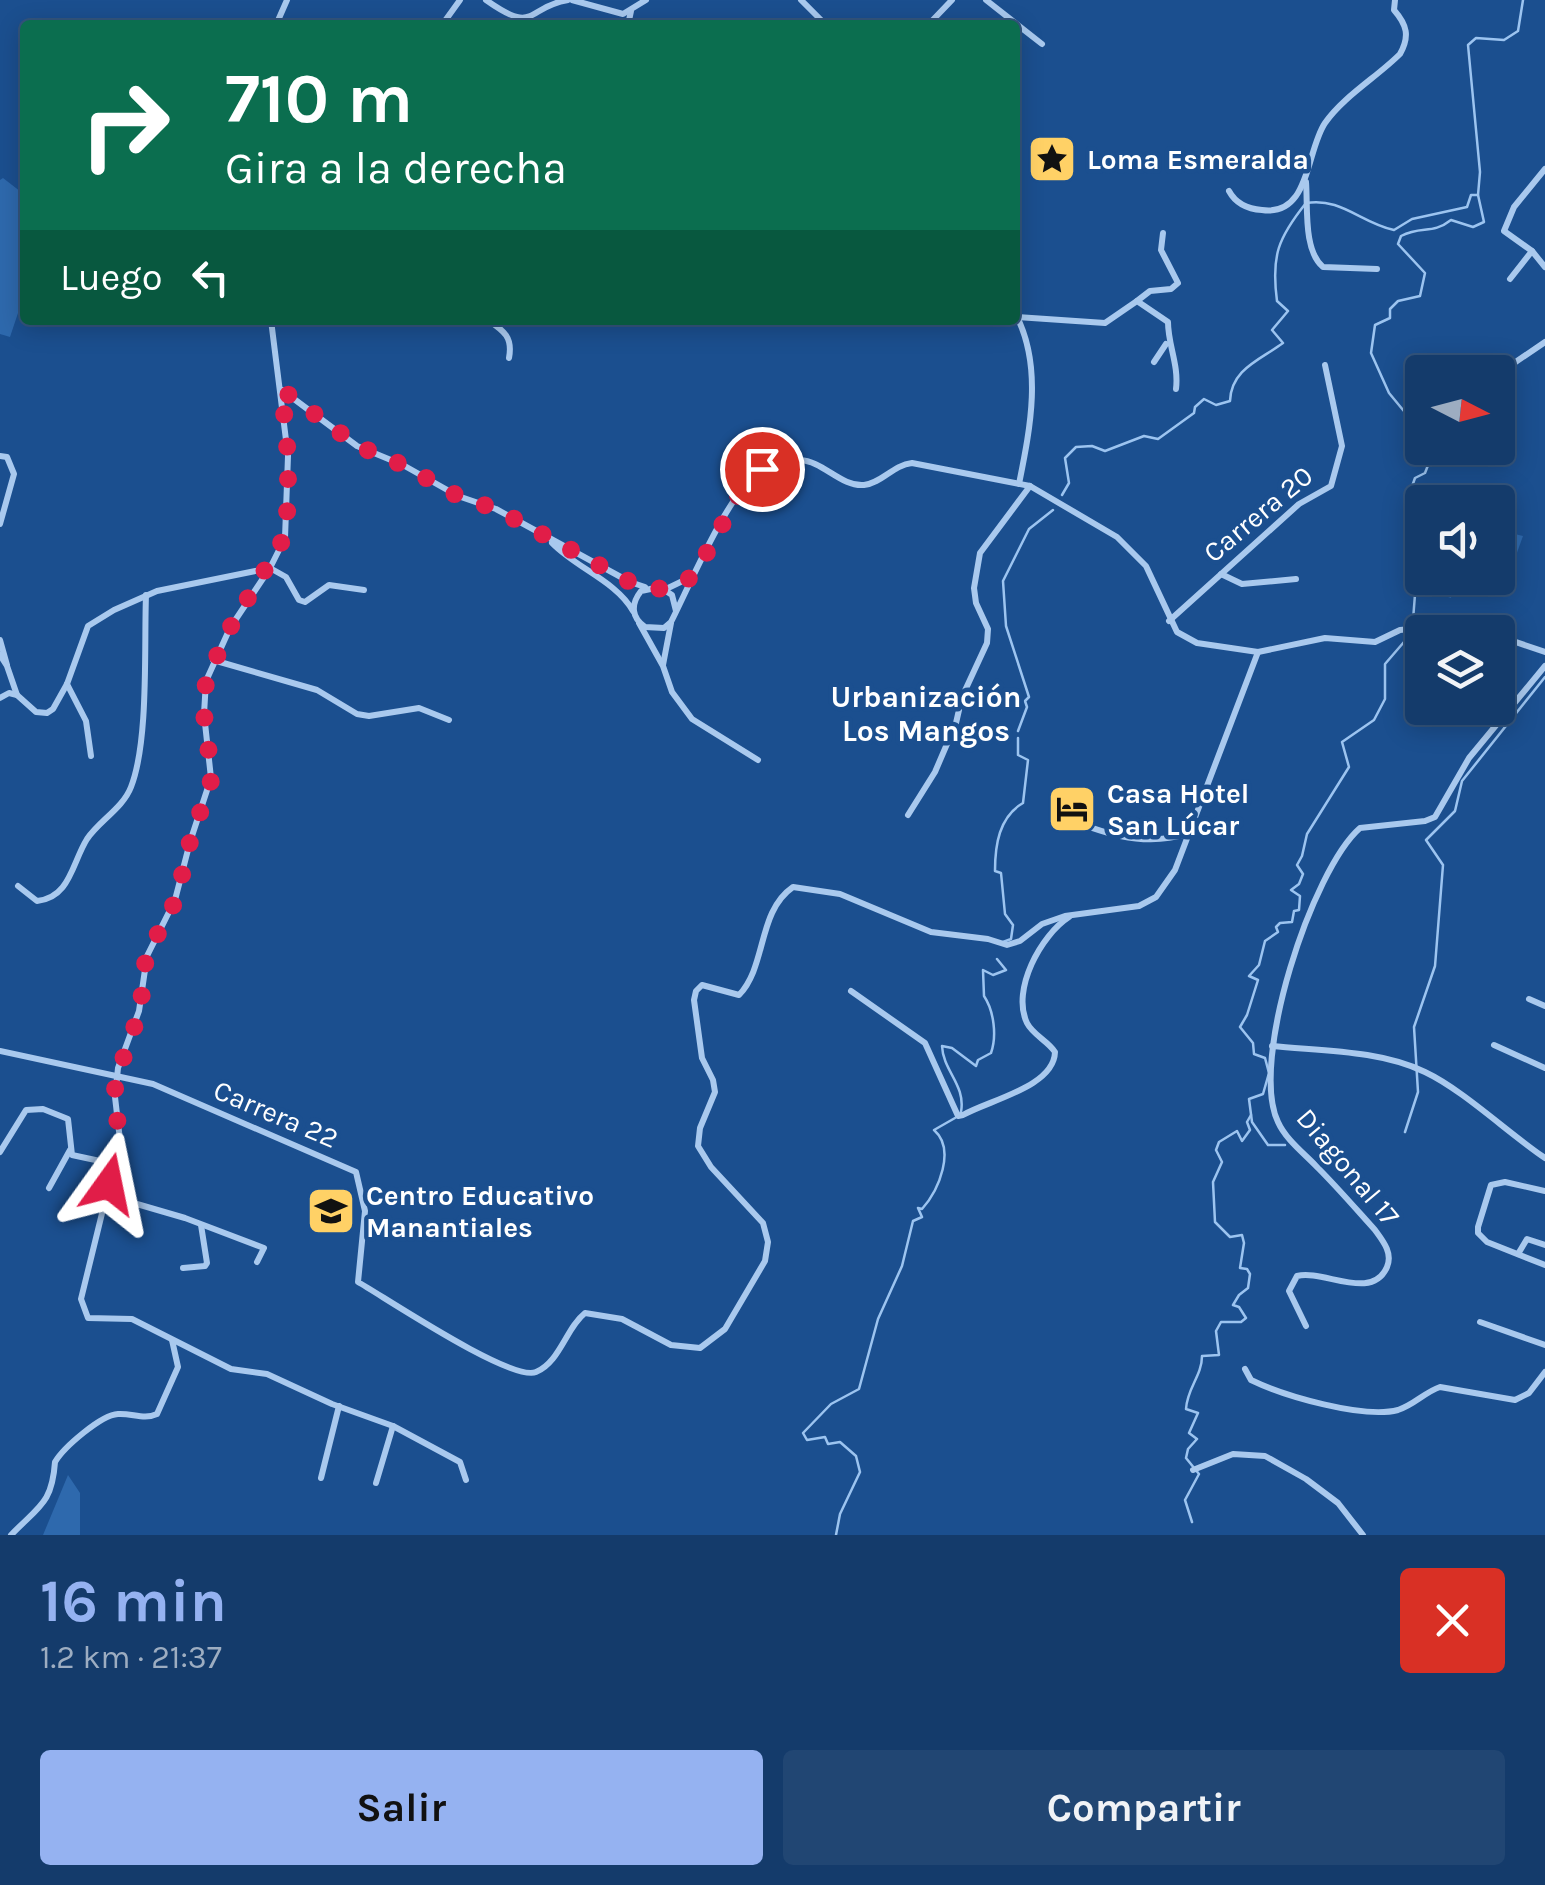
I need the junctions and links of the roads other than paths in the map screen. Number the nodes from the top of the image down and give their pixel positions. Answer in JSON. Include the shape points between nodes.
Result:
{"nodes":[{"id":1,"x":486,"y":0,"type":"edge"},
{"id":2,"x":570,"y":0,"type":"edge"},
{"id":3,"x":646,"y":0,"type":"edge"},
{"id":4,"x":801,"y":0,"type":"edge"},
{"id":5,"x":952,"y":0,"type":"edge"},
{"id":6,"x":986,"y":0,"type":"edge"},
{"id":7,"x":1395,"y":0,"type":"edge"},
{"id":8,"x":631,"y":11,"type":"junction"},
{"id":9,"x":629,"y":20,"type":"edge"},
{"id":10,"x":821,"y":20,"type":"edge"},
{"id":11,"x":933,"y":20,"type":"edge"},
{"id":12,"x":1011,"y":20,"type":"edge"},
{"id":13,"x":1020,"y":27,"type":"edge"},
{"id":14,"x":1042,"y":44,"type":"dead end"},
{"id":15,"x":1545,"y":169,"type":"edge"},
{"id":16,"x":1306,"y":181,"type":"junction"},
{"id":17,"x":1230,"y":191,"type":"dead end"},
{"id":18,"x":1163,"y":232,"type":"dead end"},
{"id":19,"x":1532,"y":251,"type":"junction"},
{"id":20,"x":1545,"y":266,"type":"edge"},
{"id":21,"x":1377,"y":269,"type":"dead end"},
{"id":22,"x":1510,"y":279,"type":"dead end"},
{"id":23,"x":1137,"y":301,"type":"junction"},
{"id":24,"x":1020,"y":315,"type":"edge"},
{"id":25,"x":272,"y":325,"type":"edge"},
{"id":26,"x":495,"y":325,"type":"edge"},
{"id":27,"x":1019,"y":325,"type":"edge"},
{"id":28,"x":1167,"y":342,"type":"junction"},
{"id":29,"x":1545,"y":342,"type":"edge"},
{"id":30,"x":510,"y":358,"type":"dead end"},
{"id":31,"x":1154,"y":362,"type":"dead end"},
{"id":32,"x":1515,"y":362,"type":"edge"},
{"id":33,"x":1324,"y":366,"type":"dead end"},
{"id":34,"x":1176,"y":389,"type":"dead end"},
{"id":35,"x":282,"y":390,"type":"junction"},
{"id":36,"x":0,"y":456,"type":"edge"},
{"id":37,"x":1019,"y":484,"type":"junction"},
{"id":38,"x":1030,"y":486,"type":"junction"},
{"id":39,"x":0,"y":524,"type":"edge"},
{"id":40,"x":548,"y":538,"type":"junction"},
{"id":41,"x":270,"y":568,"type":"junction"},
{"id":42,"x":1221,"y":574,"type":"junction"},
{"id":43,"x":694,"y":576,"type":"junction"},
{"id":44,"x":1296,"y":579,"type":"dead end"},
{"id":45,"x":646,"y":588,"type":"junction"},
{"id":46,"x":364,"y":590,"type":"dead end"},
{"id":47,"x":666,"y":590,"type":"junction"},
{"id":48,"x":146,"y":595,"type":"junction"},
{"id":49,"x":633,"y":611,"type":"junction"},
{"id":50,"x":676,"y":611,"type":"junction"},
{"id":51,"x":1170,"y":621,"type":"junction"},
{"id":52,"x":638,"y":622,"type":"junction"},
{"id":53,"x":671,"y":622,"type":"junction"},
{"id":54,"x":1405,"y":629,"type":"edge"},
{"id":55,"x":0,"y":640,"type":"edge"},
{"id":56,"x":1515,"y":642,"type":"edge"},
{"id":57,"x":1258,"y":652,"type":"junction"},
{"id":58,"x":1545,"y":652,"type":"edge"},
{"id":59,"x":0,"y":655,"type":"edge"},
{"id":60,"x":213,"y":660,"type":"junction"},
{"id":61,"x":8,"y":666,"type":"junction"},
{"id":62,"x":663,"y":666,"type":"junction"},
{"id":63,"x":1545,"y":666,"type":"edge"},
{"id":64,"x":68,"y":684,"type":"junction"},
{"id":65,"x":17,"y":695,"type":"junction"},
{"id":66,"x":0,"y":698,"type":"edge"},
{"id":67,"x":449,"y":720,"type":"dead end"},
{"id":68,"x":92,"y":756,"type":"dead end"},
{"id":69,"x":758,"y":760,"type":"dead end"},
{"id":70,"x":1056,"y":814,"type":"dead end"},
{"id":71,"x":908,"y":816,"type":"dead end"},
{"id":72,"x":1189,"y":834,"type":"junction"},
{"id":73,"x":18,"y":886,"type":"dead end"},
{"id":74,"x":1075,"y":914,"type":"junction"},
{"id":75,"x":851,"y":991,"type":"dead end"},
{"id":76,"x":1529,"y":999,"type":"dead end"},
{"id":77,"x":1545,"y":1006,"type":"edge"},
{"id":78,"x":1494,"y":1045,"type":"dead end"},
{"id":79,"x":1272,"y":1046,"type":"junction"},
{"id":80,"x":0,"y":1050,"type":"edge"},
{"id":81,"x":1545,"y":1068,"type":"edge"},
{"id":82,"x":117,"y":1076,"type":"junction"},
{"id":83,"x":70,"y":1150,"type":"junction"},
{"id":84,"x":0,"y":1152,"type":"edge"},
{"id":85,"x":1545,"y":1158,"type":"edge"},
{"id":86,"x":114,"y":1164,"type":"junction"},
{"id":87,"x":49,"y":1188,"type":"dead end"},
{"id":88,"x":1545,"y":1191,"type":"edge"},
{"id":89,"x":106,"y":1195,"type":"junction"},
{"id":90,"x":200,"y":1224,"type":"junction"},
{"id":91,"x":1545,"y":1245,"type":"edge"},
{"id":92,"x":1518,"y":1254,"type":"junction"},
{"id":93,"x":257,"y":1262,"type":"dead end"},
{"id":94,"x":1545,"y":1265,"type":"edge"},
{"id":95,"x":182,"y":1268,"type":"dead end"},
{"id":96,"x":1480,"y":1322,"type":"dead end"},
{"id":97,"x":1306,"y":1326,"type":"dead end"},
{"id":98,"x":172,"y":1340,"type":"junction"},
{"id":99,"x":1545,"y":1346,"type":"edge"},
{"id":100,"x":1245,"y":1369,"type":"dead end"},
{"id":101,"x":1545,"y":1372,"type":"edge"},
{"id":102,"x":340,"y":1406,"type":"junction"},
{"id":103,"x":393,"y":1426,"type":"junction"},
{"id":104,"x":1193,"y":1470,"type":"dead end"},
{"id":105,"x":321,"y":1478,"type":"dead end"},
{"id":106,"x":466,"y":1480,"type":"dead end"},
{"id":107,"x":376,"y":1483,"type":"dead end"},
{"id":108,"x":11,"y":1535,"type":"edge"},
{"id":109,"x":1363,"y":1535,"type":"edge"}],
"edges":[{"from":1,"to":2,"type":"street","via":[[521,18]]},
{"from":2,"to":8,"type":"street","via":[[616,14]]},
{"from":3,"to":8,"type":"street"},
{"from":4,"to":10,"type":"street"},
{"from":5,"to":11,"type":"street"},
{"from":6,"to":12,"type":"street"},
{"from":7,"to":16,"type":"street","via":[[1406,42],[1325,124]]},
{"from":8,"to":9,"type":"street"},
{"from":13,"to":14,"type":"street"},
{"from":15,"to":19,"type":"street","via":[[1504,224],[1508,236]]},
{"from":16,"to":17,"type":"street","via":[[1288,204],[1270,211],[1242,205]]},
{"from":16,"to":21,"type":"street","via":[[1318,264]]},
{"from":18,"to":23,"type":"street","via":[[1161,250],[1178,283]]},
{"from":19,"to":20,"type":"street"},
{"from":19,"to":22,"type":"street"},
{"from":23,"to":24,"type":"street","via":[[1105,323]]},
{"from":23,"to":28,"type":"street","via":[[1166,319]]},
{"from":25,"to":35,"type":"street"},
{"from":26,"to":30,"type":"street","via":[[508,335]]},
{"from":27,"to":37,"type":"street","via":[[1031,381]]},
{"from":28,"to":31,"type":"street"},
{"from":28,"to":34,"type":"street"},
{"from":29,"to":32,"type":"street"},
{"from":33,"to":42,"type":"street","name":"Carrera 20","via":[[1342,446],[1335,477]]},
{"from":35,"to":40,"type":"street","via":[[358,446]]},
{"from":35,"to":41,"type":"street","via":[[287,523]]},
{"from":36,"to":39,"type":"street","via":[[8,457],[14,474]]},
{"from":37,"to":38,"type":"street"},
{"from":37,"to":43,"type":"street","via":[[912,462],[858,485],[810,461],[780,462],[750,480]]},
{"from":38,"to":51,"type":"street","via":[[1130,547],[1146,566]]},
{"from":38,"to":71,"type":"street","via":[[977,562],[974,596],[987,643],[935,772]]},
{"from":40,"to":45,"type":"street"},
{"from":40,"to":49,"type":"street"},
{"from":41,"to":46,"type":"street","via":[[305,602],[329,584]]},
{"from":41,"to":48,"type":"street"},
{"from":41,"to":60,"type":"street"},
{"from":42,"to":44,"type":"street","via":[[1242,584]]},
{"from":42,"to":51,"type":"street","name":"Carrera 20"},
{"from":43,"to":47,"type":"street"},
{"from":43,"to":50,"type":"street"},
{"from":45,"to":47,"type":"street"},
{"from":45,"to":49,"type":"street"},
{"from":47,"to":50,"type":"street"},
{"from":48,"to":64,"type":"street","via":[[88,626]]},
{"from":48,"to":73,"type":"street","via":[[140,742],[130,790],[87,839],[68,882],[53,898],[37,902]]},
{"from":49,"to":52,"type":"street"},
{"from":50,"to":53,"type":"street"},
{"from":51,"to":57,"type":"street","via":[[1197,643]]},
{"from":52,"to":53,"type":"street","via":[[654,630]]},
{"from":52,"to":62,"type":"street"},
{"from":53,"to":62,"type":"street"},
{"from":54,"to":57,"type":"street","via":[[1365,644],[1325,638]]},
{"from":55,"to":61,"type":"street"},
{"from":56,"to":58,"type":"street"},
{"from":57,"to":72,"type":"street"},
{"from":59,"to":61,"type":"street"},
{"from":60,"to":67,"type":"street","via":[[316,690],[357,714],[420,708]]},
{"from":60,"to":82,"type":"street","via":[[204,714],[208,794],[176,900],[146,956],[140,1011]]},
{"from":61,"to":65,"type":"street"},
{"from":62,"to":69,"type":"street","via":[[692,719]]},
{"from":63,"to":79,"type":"street","name":"Diagonal 17","via":[[1469,758],[1435,817],[1369,824],[1354,834],[1313,901]]},
{"from":64,"to":65,"type":"street","via":[[46,713]]},
{"from":64,"to":68,"type":"street","via":[[86,721]]},
{"from":65,"to":66,"type":"street"},
{"from":70,"to":72,"type":"street","via":[[1138,840]]},
{"from":72,"to":74,"type":"street","via":[[1156,897],[1139,906]]},
{"from":74,"to":75,"type":"street","via":[[1044,940],[1023,988],[1028,1026],[1055,1052],[1052,1067],[1038,1081],[961,1116],[925,1043]]},
{"from":74,"to":82,"type":"street","name":"Carrera 22","via":[[1007,945],[931,932],[840,894],[793,887],[766,926],[748,986],[739,995],[710,984],[696,991],[702,1058],[714,1092],[698,1146],[762,1223],[768,1242],[765,1261],[735,1314],[716,1339],[692,1350],[622,1318],[586,1313],[547,1364],[528,1374],[492,1360],[358,1282],[365,1212],[356,1172],[153,1084]]},
{"from":76,"to":77,"type":"street"},
{"from":78,"to":81,"type":"street"},
{"from":79,"to":85,"type":"street","via":[[1414,1067]]},
{"from":79,"to":97,"type":"street","name":"Diagonal 17","via":[[1278,1122],[1375,1230],[1389,1258],[1386,1269],[1367,1283],[1297,1276],[1290,1300]]},
{"from":80,"to":82,"type":"street","name":"Carrera 22"},
{"from":82,"to":86,"type":"street","via":[[120,1140]]},
{"from":83,"to":84,"type":"street","via":[[68,1118],[30,1108]]},
{"from":83,"to":86,"type":"street","via":[[75,1157]]},
{"from":83,"to":87,"type":"street"},
{"from":86,"to":89,"type":"street"},
{"from":88,"to":92,"type":"street","via":[[1498,1182],[1486,1194],[1478,1233]]},
{"from":89,"to":90,"type":"street"},
{"from":89,"to":98,"type":"street","via":[[83,1285],[88,1318],[132,1319]]},
{"from":90,"to":93,"type":"street","via":[[264,1248]]},
{"from":90,"to":95,"type":"street","via":[[205,1266]]},
{"from":91,"to":92,"type":"street","via":[[1527,1240]]},
{"from":92,"to":94,"type":"street"},
{"from":96,"to":99,"type":"street"},
{"from":98,"to":102,"type":"street"},
{"from":98,"to":108,"type":"street","via":[[178,1368],[157,1414],[112,1414],[85,1432],[55,1462],[45,1503]]},
{"from":100,"to":101,"type":"street","via":[[1251,1380],[1274,1390],[1381,1413],[1440,1387],[1515,1400]]},
{"from":102,"to":103,"type":"street"},
{"from":102,"to":105,"type":"street"},
{"from":103,"to":106,"type":"street","via":[[460,1462]]},
{"from":103,"to":107,"type":"street"},
{"from":104,"to":109,"type":"street","via":[[1233,1454],[1265,1456],[1338,1503]]}]}
